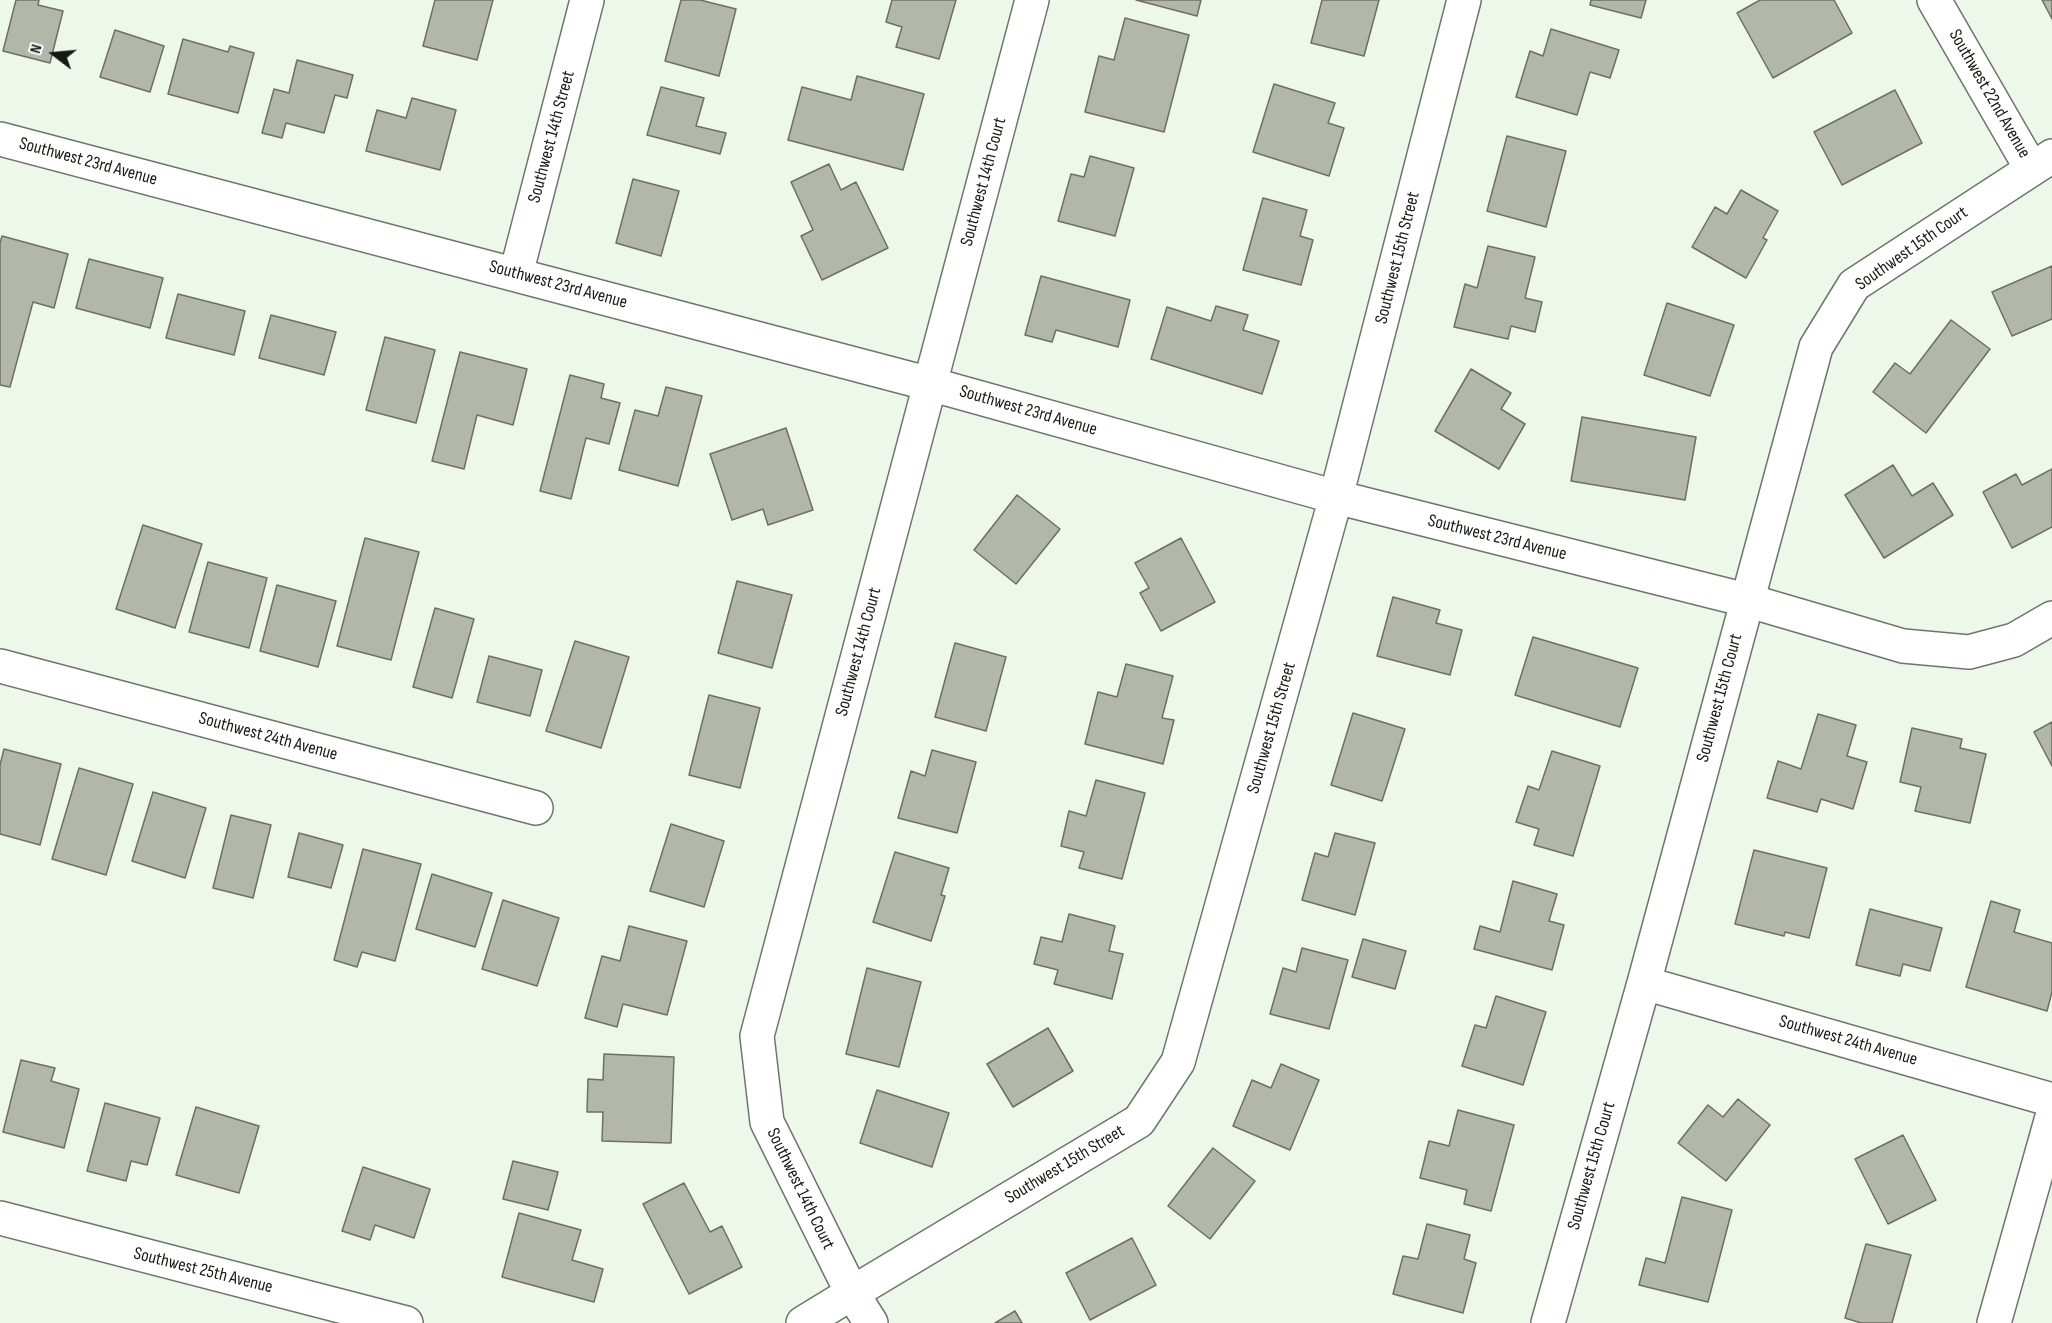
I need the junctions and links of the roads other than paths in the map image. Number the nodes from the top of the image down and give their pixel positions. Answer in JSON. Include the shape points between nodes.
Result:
{"nodes":[{"id":1,"x":587,"y":0,"type":"edge"},
{"id":2,"x":1032,"y":0,"type":"edge"},
{"id":3,"x":1464,"y":0,"type":"edge"},
{"id":4,"x":1934,"y":0,"type":"edge"},
{"id":5,"x":0,"y":139,"type":"edge"},
{"id":6,"x":2042,"y":162,"type":"edge"},
{"id":7,"x":516,"y":274,"type":"junction"},
{"id":8,"x":930,"y":384,"type":"junction"},
{"id":9,"x":1336,"y":497,"type":"junction"},
{"id":10,"x":1746,"y":600,"type":"junction"},
{"id":11,"x":2052,"y":618,"type":"edge"},
{"id":12,"x":0,"y":666,"type":"edge"},
{"id":13,"x":536,"y":808,"type":"dead end"},
{"id":14,"x":1644,"y":983,"type":"junction"},
{"id":15,"x":2052,"y":1100,"type":"edge"},
{"id":16,"x":2052,"y":1117,"type":"edge"},
{"id":17,"x":0,"y":1218,"type":"edge"},
{"id":18,"x":852,"y":1293,"type":"junction"},
{"id":19,"x":406,"y":1323,"type":"edge"},
{"id":20,"x":803,"y":1323,"type":"edge"},
{"id":21,"x":871,"y":1323,"type":"edge"},
{"id":22,"x":1548,"y":1323,"type":"edge"},
{"id":23,"x":1994,"y":1323,"type":"edge"}],
"edges":[{"from":1,"to":7,"type":"street","name":"Southwest 14th Street"},
{"from":2,"to":8,"type":"street","name":"Southwest 14th Court"},
{"from":3,"to":9,"type":"street","name":"Southwest 15th Street"},
{"from":4,"to":6,"type":"street","name":"Southwest 22nd Avenue"},
{"from":5,"to":7,"type":"street","name":"Southwest 23rd Avenue"},
{"from":6,"to":10,"type":"street","name":"Southwest 15th Court","via":[[1854,285],[1816,347]]},
{"from":7,"to":8,"type":"street","name":"Southwest 23rd Avenue"},
{"from":8,"to":9,"type":"street","name":"Southwest 23rd Avenue"},
{"from":8,"to":18,"type":"street","name":"Southwest 14th Court","via":[[757,1036],[767,1122]]},
{"from":9,"to":10,"type":"street","name":"Southwest 23rd Avenue"},
{"from":9,"to":18,"type":"street","name":"Southwest 15th Street","via":[[1178,1062],[1138,1121]]},
{"from":10,"to":11,"type":"street","name":"Southwest 23rd Avenue","via":[[1903,646],[1969,652],[2014,640]]},
{"from":10,"to":14,"type":"street","name":"Southwest 15th Court"},
{"from":12,"to":13,"type":"street","name":"Southwest 24th Avenue"},
{"from":14,"to":15,"type":"street","name":"Southwest 24th Avenue"},
{"from":14,"to":22,"type":"street","name":"Southwest 15th Court"},
{"from":16,"to":23,"type":"street"},
{"from":17,"to":19,"type":"street","name":"Southwest 25th Avenue"},
{"from":18,"to":20,"type":"street"},
{"from":18,"to":21,"type":"street"}]}
